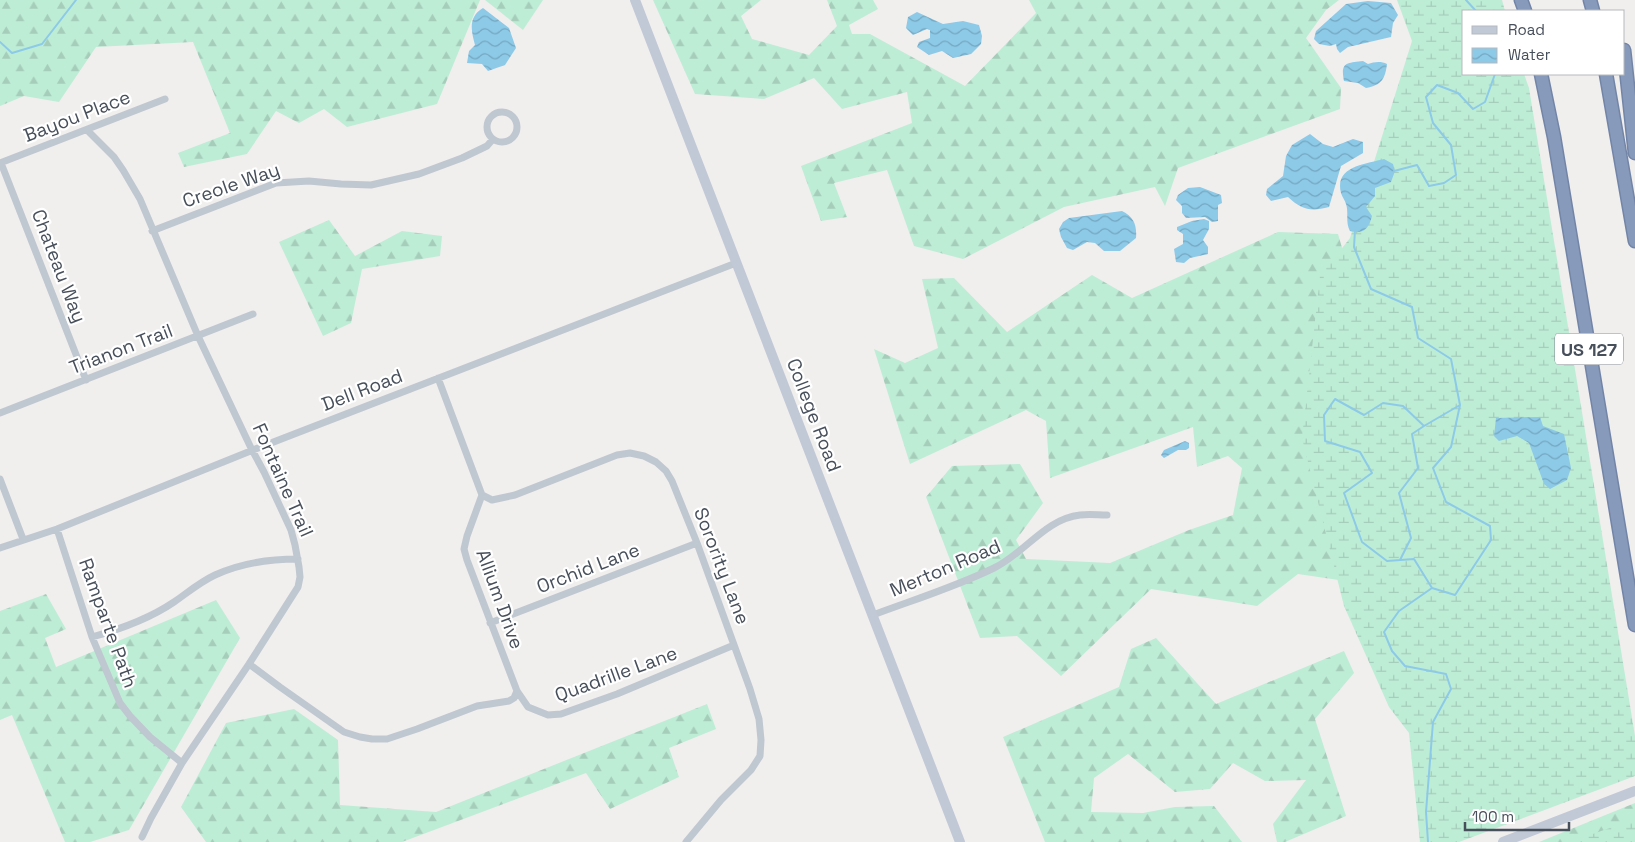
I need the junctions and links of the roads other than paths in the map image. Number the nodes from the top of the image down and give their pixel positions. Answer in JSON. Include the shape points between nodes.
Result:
{"nodes":[{"id":1,"x":635,"y":0,"type":"edge"},
{"id":2,"x":1625,"y":59,"type":"edge"},
{"id":3,"x":1541,"y":75,"type":"edge"},
{"id":4,"x":1606,"y":75,"type":"edge"},
{"id":5,"x":165,"y":99,"type":"dead end"},
{"id":6,"x":87,"y":130,"type":"junction"},
{"id":7,"x":493,"y":140,"type":"junction"},
{"id":8,"x":1635,"y":153,"type":"edge"},
{"id":9,"x":0,"y":163,"type":"edge"},
{"id":10,"x":152,"y":231,"type":"junction"},
{"id":11,"x":1635,"y":241,"type":"edge"},
{"id":12,"x":736,"y":263,"type":"junction"},
{"id":13,"x":253,"y":314,"type":"dead end"},
{"id":14,"x":198,"y":336,"type":"junction"},
{"id":15,"x":438,"y":378,"type":"junction"},
{"id":16,"x":86,"y":380,"type":"junction"},
{"id":17,"x":0,"y":413,"type":"edge"},
{"id":18,"x":253,"y":450,"type":"junction"},
{"id":19,"x":0,"y":479,"type":"edge"},
{"id":20,"x":482,"y":495,"type":"junction"},
{"id":21,"x":1107,"y":515,"type":"dead end"},
{"id":22,"x":56,"y":529,"type":"junction"},
{"id":23,"x":23,"y":539,"type":"junction"},
{"id":24,"x":697,"y":543,"type":"junction"},
{"id":25,"x":0,"y":548,"type":"edge"},
{"id":26,"x":298,"y":559,"type":"junction"},
{"id":27,"x":873,"y":615,"type":"junction"},
{"id":28,"x":490,"y":623,"type":"junction"},
{"id":29,"x":1635,"y":626,"type":"edge"},
{"id":30,"x":92,"y":637,"type":"junction"},
{"id":31,"x":734,"y":645,"type":"junction"},
{"id":32,"x":249,"y":664,"type":"junction"},
{"id":33,"x":517,"y":691,"type":"junction"},
{"id":34,"x":182,"y":763,"type":"junction"},
{"id":35,"x":1635,"y":791,"type":"edge"},
{"id":36,"x":142,"y":837,"type":"dead end"},
{"id":37,"x":686,"y":842,"type":"edge"},
{"id":38,"x":960,"y":842,"type":"edge"},
{"id":39,"x":1503,"y":842,"type":"edge"}],
"edges":[{"from":1,"to":12,"type":"street","name":"College Road"},
{"from":2,"to":8,"type":"highway"},
{"from":3,"to":29,"type":"highway","number":"US 127"},
{"from":4,"to":11,"type":"highway"},
{"from":5,"to":6,"type":"street","name":"Bayou Place"},
{"from":6,"to":9,"type":"street","name":"Bayou Place"},
{"from":6,"to":10,"type":"street","name":"Fontaine Trail","via":[[124,170]]},
{"from":7,"to":7,"type":"street","name":"Creole Way","via":[[487,131],[490,117],[498,111],[513,115],[517,124],[516,134],[508,141]]},
{"from":7,"to":10,"type":"street","name":"Creole Way","via":[[462,158],[420,174],[371,185],[309,181],[276,183]]},
{"from":9,"to":16,"type":"street","name":"Chateau Way"},
{"from":10,"to":14,"type":"street","name":"Fontaine Trail"},
{"from":12,"to":15,"type":"street","name":"Dell Road"},
{"from":12,"to":27,"type":"street","name":"College Road"},
{"from":13,"to":14,"type":"street","name":"Trianon Trail"},
{"from":14,"to":16,"type":"street","name":"Trianon Trail"},
{"from":14,"to":18,"type":"street","name":"Fontaine Trail"},
{"from":15,"to":18,"type":"street","name":"Dell Road"},
{"from":15,"to":20,"type":"street"},
{"from":16,"to":17,"type":"street","name":"Trianon Trail"},
{"from":18,"to":22,"type":"street","name":"Dell Road"},
{"from":18,"to":26,"type":"street","name":"Fontaine Trail","via":[[291,530]]},
{"from":19,"to":23,"type":"street"},
{"from":20,"to":24,"type":"street","name":"Sorority Lane","via":[[492,500],[503,499],[617,455],[644,456],[666,471]]},
{"from":20,"to":28,"type":"street","name":"Allium Drive","via":[[464,549]]},
{"from":21,"to":27,"type":"street","name":"Merton Road","via":[[1067,518],[1052,525],[994,568]]},
{"from":22,"to":23,"type":"street","name":"Dell Road"},
{"from":22,"to":30,"type":"street","name":"Ramparte Path"},
{"from":23,"to":25,"type":"street","name":"Dell Road"},
{"from":24,"to":28,"type":"street","name":"Orchid Lane"},
{"from":24,"to":31,"type":"street","name":"Sorority Lane"},
{"from":26,"to":30,"type":"street","via":[[254,563],[226,570],[153,614]]},
{"from":26,"to":32,"type":"street","name":"Fontaine Trail","via":[[298,587]]},
{"from":27,"to":38,"type":"street","name":"College Road"},
{"from":28,"to":33,"type":"street","name":"Allium Drive"},
{"from":30,"to":34,"type":"street","name":"Ramparte Path","via":[[116,695],[130,716]]},
{"from":31,"to":33,"type":"street","name":"Quadrille Lane","via":[[561,714],[548,715],[528,707]]},
{"from":31,"to":37,"type":"street","name":"Sorority Lane","via":[[759,719],[760,756]]},
{"from":32,"to":33,"type":"street","via":[[344,732],[372,740],[417,730],[477,706],[509,701]]},
{"from":32,"to":34,"type":"street","name":"Fontaine Trail"},
{"from":34,"to":36,"type":"street","name":"Fontaine Trail"},
{"from":35,"to":39,"type":"street"}]}
